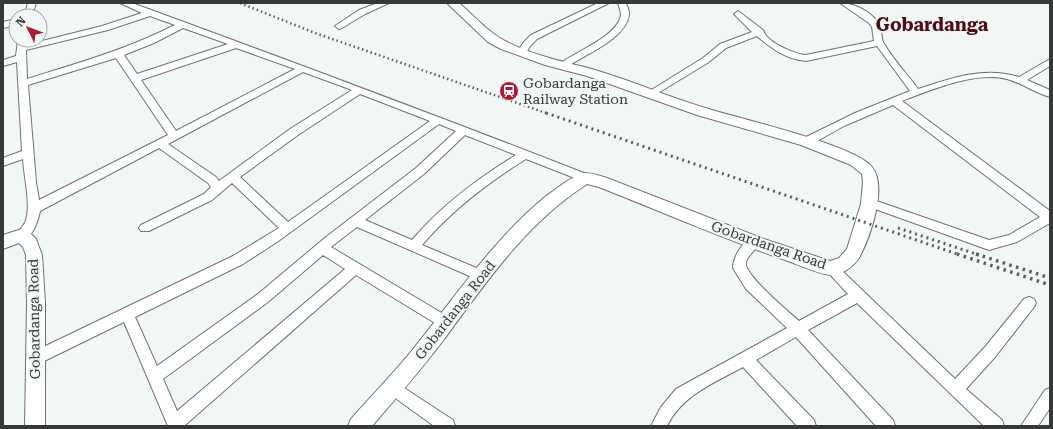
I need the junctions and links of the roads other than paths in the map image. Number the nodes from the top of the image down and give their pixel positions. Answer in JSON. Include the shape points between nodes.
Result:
{"nodes":[{"id":1,"x":124,"y":3,"type":"edge"},
{"id":2,"x":385,"y":3,"type":"edge"},
{"id":3,"x":453,"y":3,"type":"edge"},
{"id":4,"x":605,"y":3,"type":"edge"},
{"id":5,"x":622,"y":3,"type":"edge"},
{"id":6,"x":844,"y":3,"type":"edge"},
{"id":7,"x":150,"y":13,"type":"junction"},
{"id":8,"x":738,"y":14,"type":"dead end"},
{"id":9,"x":182,"y":25,"type":"junction"},
{"id":10,"x":339,"y":26,"type":"dead end"},
{"id":11,"x":760,"y":32,"type":"junction"},
{"id":12,"x":879,"y":43,"type":"junction"},
{"id":13,"x":235,"y":45,"type":"junction"},
{"id":14,"x":22,"y":49,"type":"edge"},
{"id":15,"x":522,"y":53,"type":"junction"},
{"id":16,"x":118,"y":54,"type":"junction"},
{"id":17,"x":1050,"y":62,"type":"edge"},
{"id":18,"x":3,"y":63,"type":"edge"},
{"id":19,"x":564,"y":65,"type":"junction"},
{"id":20,"x":301,"y":70,"type":"junction"},
{"id":21,"x":136,"y":78,"type":"junction"},
{"id":22,"x":1020,"y":80,"type":"junction"},
{"id":23,"x":23,"y":83,"type":"junction"},
{"id":24,"x":359,"y":90,"type":"junction"},
{"id":25,"x":916,"y":93,"type":"junction"},
{"id":26,"x":650,"y":94,"type":"junction"},
{"id":27,"x":1050,"y":94,"type":"edge"},
{"id":28,"x":895,"y":101,"type":"junction"},
{"id":29,"x":438,"y":120,"type":"junction"},
{"id":30,"x":464,"y":130,"type":"junction"},
{"id":31,"x":174,"y":136,"type":"junction"},
{"id":32,"x":806,"y":142,"type":"junction"},
{"id":33,"x":159,"y":143,"type":"junction"},
{"id":34,"x":29,"y":153,"type":"junction"},
{"id":35,"x":526,"y":154,"type":"junction"},
{"id":36,"x":3,"y":162,"type":"edge"},
{"id":37,"x":233,"y":177,"type":"junction"},
{"id":38,"x":585,"y":178,"type":"junction"},
{"id":39,"x":218,"y":188,"type":"junction"},
{"id":40,"x":868,"y":202,"type":"junction"},
{"id":41,"x":35,"y":208,"type":"junction"},
{"id":42,"x":1050,"y":217,"type":"edge"},
{"id":43,"x":355,"y":221,"type":"junction"},
{"id":44,"x":145,"y":228,"type":"dead end"},
{"id":45,"x":288,"y":229,"type":"junction"},
{"id":46,"x":22,"y":236,"type":"junction"},
{"id":47,"x":3,"y":242,"type":"edge"},
{"id":48,"x":754,"y":242,"type":"junction"},
{"id":49,"x":414,"y":246,"type":"junction"},
{"id":50,"x":322,"y":248,"type":"junction"},
{"id":51,"x":355,"y":268,"type":"junction"},
{"id":52,"x":830,"y":268,"type":"junction"},
{"id":53,"x":481,"y":276,"type":"junction"},
{"id":54,"x":858,"y":295,"type":"junction"},
{"id":55,"x":1028,"y":303,"type":"dead end"},
{"id":56,"x":127,"y":314,"type":"junction"},
{"id":57,"x":445,"y":322,"type":"junction"},
{"id":58,"x":797,"y":328,"type":"junction"},
{"id":59,"x":36,"y":358,"type":"junction"},
{"id":60,"x":744,"y":358,"type":"junction"},
{"id":61,"x":154,"y":376,"type":"junction"},
{"id":62,"x":392,"y":387,"type":"junction"},
{"id":63,"x":955,"y":389,"type":"junction"},
{"id":64,"x":1050,"y":395,"type":"edge"},
{"id":65,"x":176,"y":424,"type":"edge"},
{"id":66,"x":35,"y":426,"type":"edge"},
{"id":67,"x":358,"y":426,"type":"edge"},
{"id":68,"x":447,"y":426,"type":"edge"},
{"id":69,"x":659,"y":426,"type":"edge"},
{"id":70,"x":808,"y":426,"type":"edge"},
{"id":71,"x":887,"y":426,"type":"edge"},
{"id":72,"x":996,"y":426,"type":"edge"},
{"id":73,"x":1029,"y":426,"type":"edge"}],
"edges":[{"from":1,"to":7,"type":"street"},
{"from":2,"to":10,"type":"street","via":[[362,12]]},
{"from":3,"to":15,"type":"main road","name":"Gobardanga Road","via":[[492,39]]},
{"from":4,"to":15,"type":"street","via":[[539,34],[530,40]]},
{"from":5,"to":19,"type":"street","via":[[626,16],[622,26]]},
{"from":6,"to":12,"type":"street","via":[[872,21]]},
{"from":7,"to":9,"type":"street"},
{"from":7,"to":14,"type":"street","via":[[106,28]]},
{"from":8,"to":11,"type":"street"},
{"from":9,"to":13,"type":"street"},
{"from":9,"to":16,"type":"street"},
{"from":11,"to":12,"type":"street","via":[[790,56],[800,59]]},
{"from":11,"to":26,"type":"street","via":[[723,46],[706,60]]},
{"from":12,"to":25,"type":"street"},
{"from":13,"to":20,"type":"street"},
{"from":13,"to":21,"type":"street"},
{"from":14,"to":18,"type":"street"},
{"from":14,"to":23,"type":"street"},
{"from":15,"to":19,"type":"main road","name":"Gobardanga Road"},
{"from":16,"to":21,"type":"street"},
{"from":16,"to":23,"type":"street"},
{"from":17,"to":22,"type":"street"},
{"from":19,"to":26,"type":"main road","name":"Gobardanga Road"},
{"from":20,"to":24,"type":"street"},
{"from":20,"to":31,"type":"street"},
{"from":21,"to":31,"type":"street"},
{"from":22,"to":25,"type":"street","via":[[986,74]]},
{"from":22,"to":27,"type":"street"},
{"from":23,"to":34,"type":"street"},
{"from":24,"to":29,"type":"street"},
{"from":24,"to":37,"type":"street","via":[[294,132]]},
{"from":25,"to":28,"type":"street"},
{"from":26,"to":32,"type":"main road","name":"Gobardanga Road"},
{"from":28,"to":32,"type":"street"},
{"from":28,"to":42,"type":"street"},
{"from":29,"to":30,"type":"street"},
{"from":29,"to":45,"type":"street"},
{"from":30,"to":35,"type":"street"},
{"from":30,"to":43,"type":"street","via":[[420,171]]},
{"from":31,"to":33,"type":"street"},
{"from":32,"to":40,"type":"main road","name":"Gobardanga Road","via":[[847,157],[863,166],[871,181]]},
{"from":33,"to":39,"type":"street","via":[[212,180]]},
{"from":33,"to":41,"type":"street"},
{"from":34,"to":36,"type":"street"},
{"from":34,"to":41,"type":"street","via":[[30,182]]},
{"from":35,"to":38,"type":"street"},
{"from":35,"to":49,"type":"street","via":[[478,184],[458,200],[434,222]]},
{"from":37,"to":39,"type":"street"},
{"from":37,"to":45,"type":"street"},
{"from":38,"to":48,"type":"main road","name":"Gobardanga Road","via":[[602,182]]},
{"from":38,"to":53,"type":"main road","name":"Gobardanga Road","via":[[555,197],[536,214]]},
{"from":39,"to":44,"type":"street","via":[[208,197]]},
{"from":40,"to":42,"type":"street","via":[[989,245],[998,245],[1012,239]]},
{"from":40,"to":52,"type":"main road","name":"Gobardanga Road","via":[[864,224],[852,255],[840,266]]},
{"from":41,"to":46,"type":"street","via":[[31,223]]},
{"from":43,"to":49,"type":"street"},
{"from":43,"to":50,"type":"street"},
{"from":45,"to":56,"type":"street","via":[[238,260]]},
{"from":46,"to":47,"type":"main road"},
{"from":46,"to":59,"type":"main road","name":"Gobardanga Road","via":[[30,244],[34,255]]},
{"from":48,"to":52,"type":"main road","name":"Gobardanga Road"},
{"from":48,"to":58,"type":"street","via":[[742,255],[739,261],[740,268],[751,285]]},
{"from":49,"to":53,"type":"street"},
{"from":50,"to":51,"type":"street"},
{"from":50,"to":61,"type":"street","via":[[263,298]]},
{"from":51,"to":57,"type":"street"},
{"from":51,"to":65,"type":"street"},
{"from":52,"to":54,"type":"street"},
{"from":53,"to":57,"type":"main road","name":"Gobardanga Road"},
{"from":54,"to":58,"type":"street"},
{"from":54,"to":63,"type":"street"},
{"from":55,"to":63,"type":"street","via":[[990,352]]},
{"from":56,"to":59,"type":"street"},
{"from":56,"to":61,"type":"street"},
{"from":57,"to":62,"type":"main road","name":"Gobardanga Road"},
{"from":58,"to":60,"type":"street"},
{"from":58,"to":71,"type":"street"},
{"from":59,"to":66,"type":"main road","name":"Gobardanga Road"},
{"from":60,"to":69,"type":"street","via":[[681,394],[666,412]]},
{"from":60,"to":70,"type":"street"},
{"from":61,"to":65,"type":"street"},
{"from":62,"to":67,"type":"main road","name":"Gobardanga Road"},
{"from":62,"to":68,"type":"street"},
{"from":63,"to":72,"type":"street"},
{"from":64,"to":73,"type":"street"}]}
